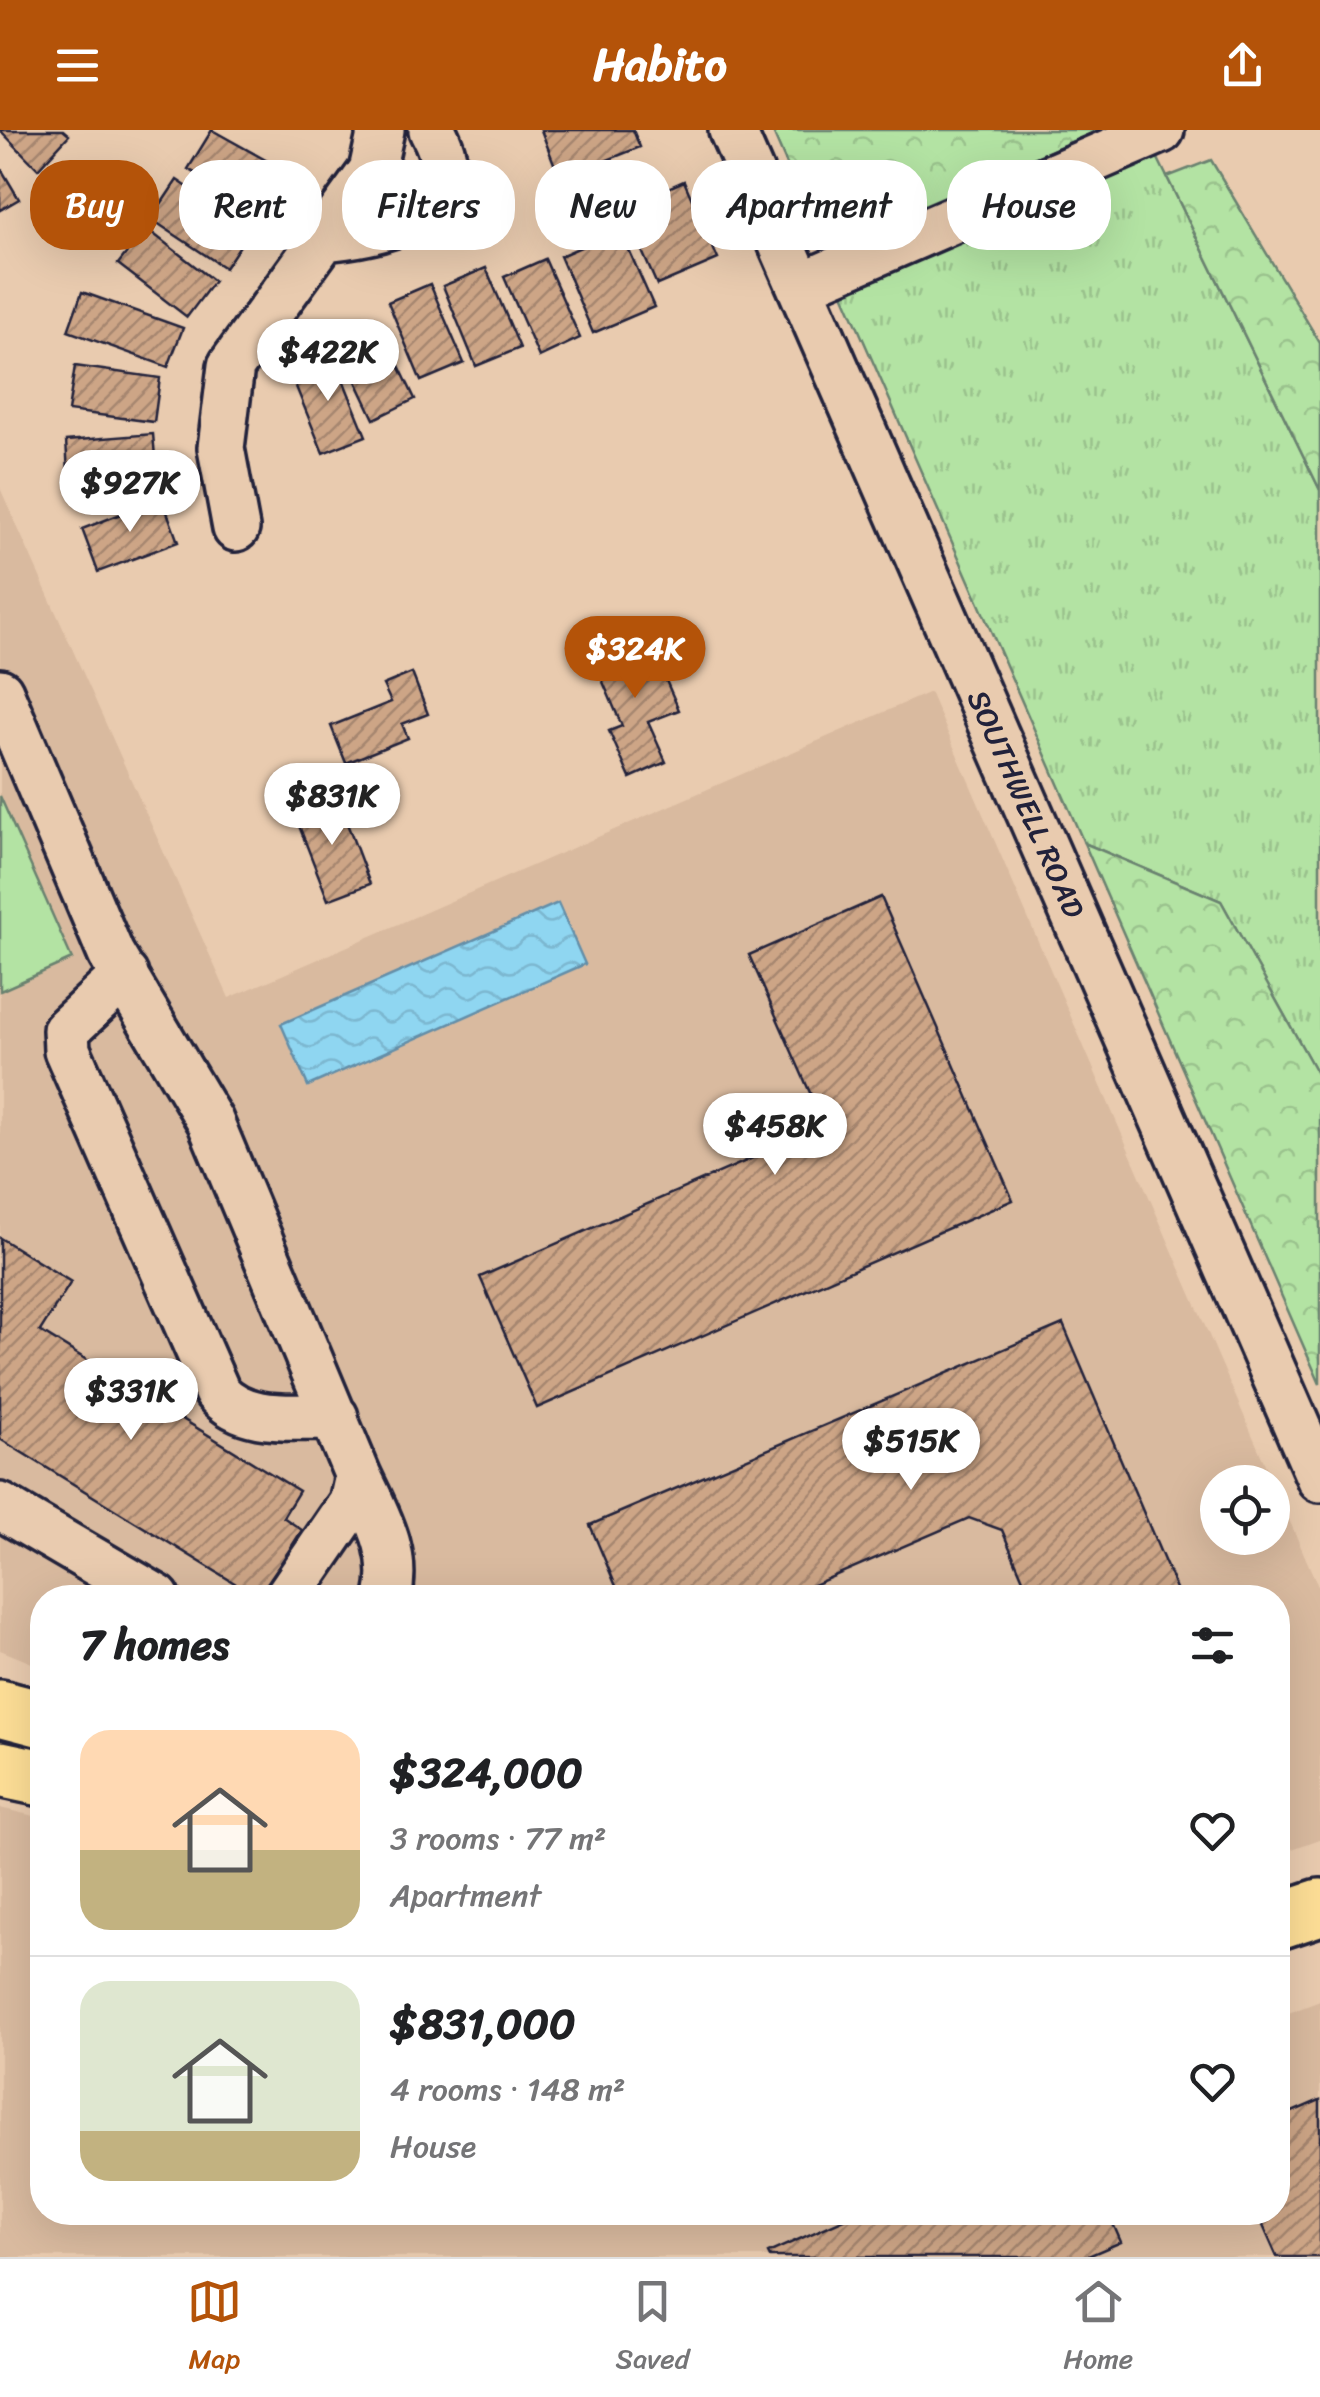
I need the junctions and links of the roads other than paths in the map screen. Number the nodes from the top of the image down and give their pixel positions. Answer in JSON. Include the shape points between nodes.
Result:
{"nodes":[{"id":1,"x":381,"y":130,"type":"edge"},
{"id":2,"x":432,"y":130,"type":"edge"},
{"id":3,"x":732,"y":130,"type":"edge"},
{"id":4,"x":1160,"y":130,"type":"edge"},
{"id":5,"x":322,"y":238,"type":"joint"},
{"id":6,"x":313,"y":250,"type":"edge"},
{"id":7,"x":800,"y":286,"type":"junction"},
{"id":8,"x":236,"y":528,"type":"dead end"},
{"id":9,"x":0,"y":692,"type":"edge"},
{"id":10,"x":125,"y":976,"type":"junction"},
{"id":11,"x":335,"y":1417,"type":"junction"},
{"id":12,"x":358,"y":1476,"type":"junction"},
{"id":13,"x":1320,"y":1478,"type":"edge"},
{"id":14,"x":0,"y":1506,"type":"edge"},
{"id":15,"x":135,"y":1585,"type":"edge"},
{"id":16,"x":295,"y":1585,"type":"edge"},
{"id":17,"x":391,"y":1585,"type":"edge"},
{"id":18,"x":0,"y":1708,"type":"edge"},
{"id":19,"x":30,"y":1716,"type":"edge"},
{"id":20,"x":0,"y":1769,"type":"edge"},
{"id":21,"x":30,"y":1775,"type":"edge"},
{"id":22,"x":1320,"y":1907,"type":"edge"},
{"id":23,"x":1290,"y":1917,"type":"edge"}],
"edges":[{"from":1,"to":5,"type":"street","via":[[372,171]]},
{"from":2,"to":5,"type":"street","via":[[444,152],[434,199],[410,219],[373,234]]},
{"from":3,"to":7,"type":"street","name":"SOUTHWELL ROAD"},
{"from":4,"to":7,"type":"street"},
{"from":6,"to":8,"type":"street","via":[[231,366],[221,448]]},
{"from":7,"to":13,"type":"street","name":"SOUTHWELL ROAD"},
{"from":9,"to":10,"type":"street"},
{"from":10,"to":11,"type":"street","via":[[210,1122]]},
{"from":10,"to":11,"type":"street","via":[[66,1030],[67,1050],[217,1392],[246,1414]]},
{"from":11,"to":12,"type":"street"},
{"from":12,"to":16,"type":"street","via":[[352,1503]]},
{"from":12,"to":17,"type":"street","via":[[392,1556]]},
{"from":14,"to":15,"type":"street"},
{"from":18,"to":19,"type":"main road"},
{"from":20,"to":21,"type":"main road"},
{"from":22,"to":23,"type":"main road"}]}
